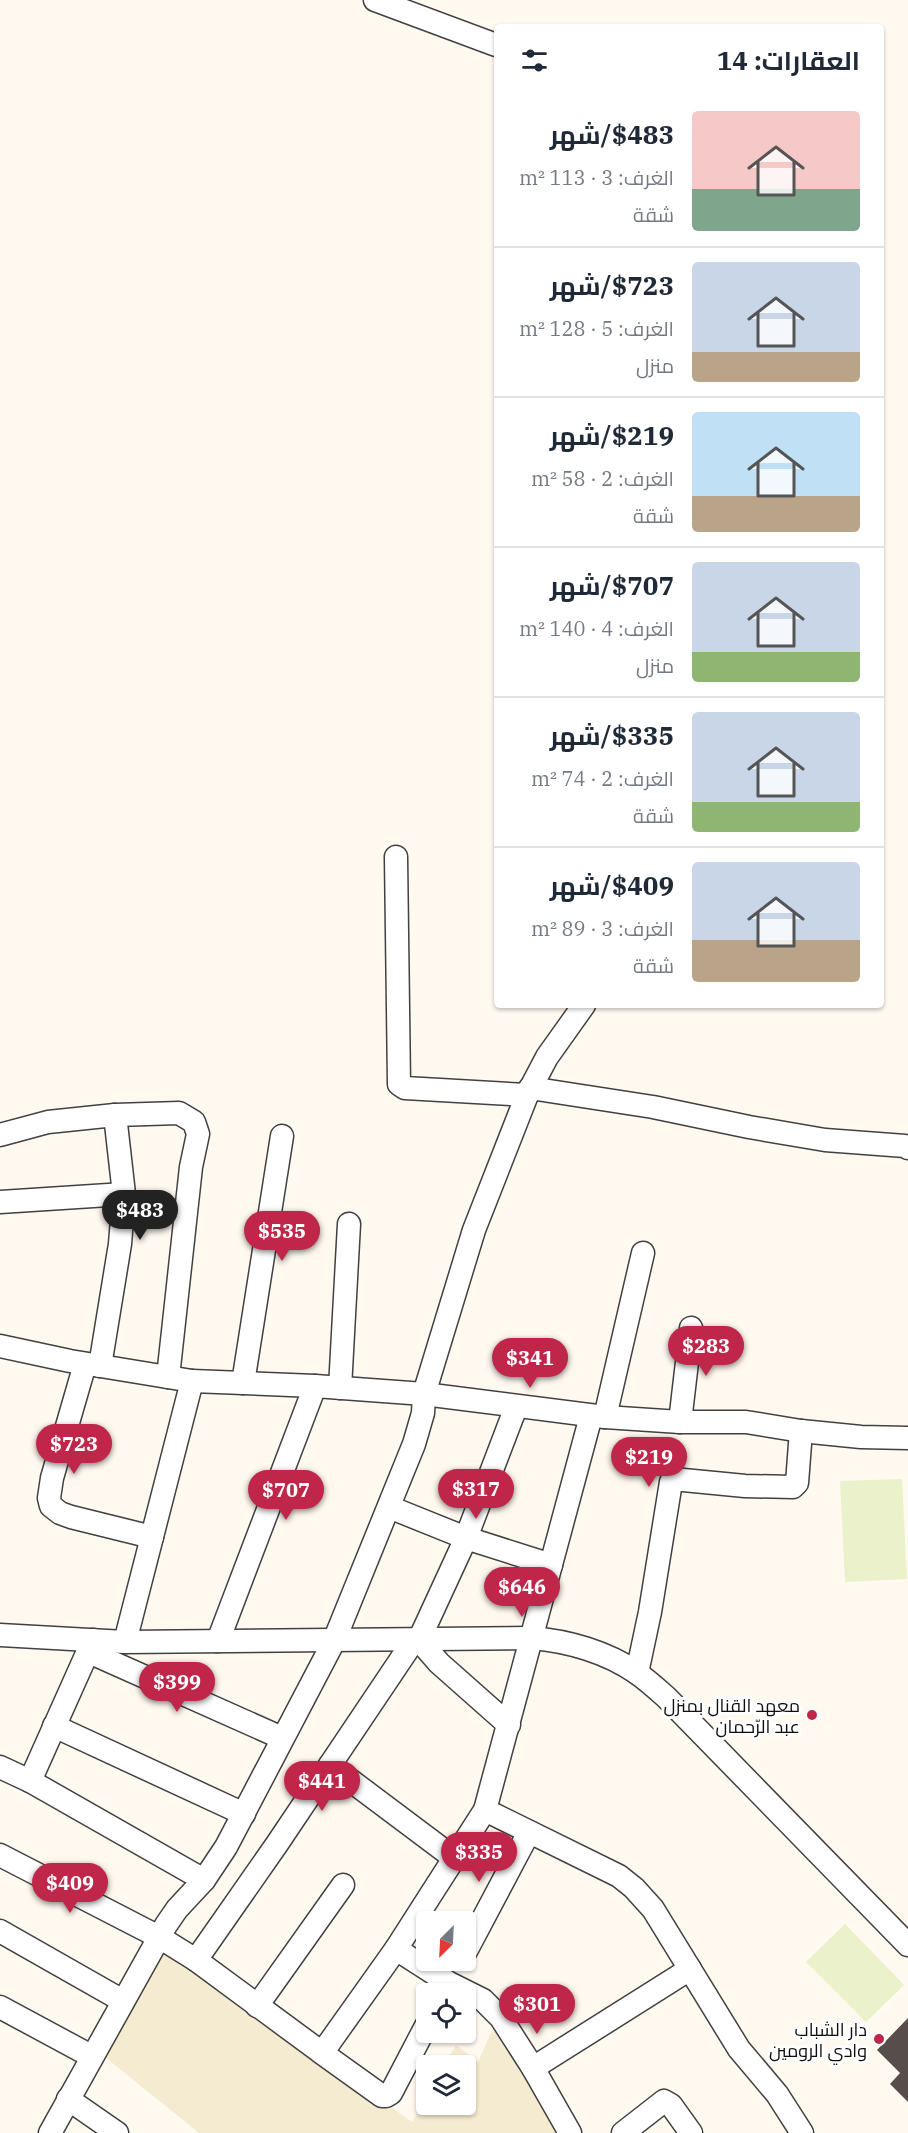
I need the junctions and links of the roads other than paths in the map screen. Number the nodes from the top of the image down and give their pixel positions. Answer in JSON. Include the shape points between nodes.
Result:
{"nodes":[{"id":1,"x":375,"y":0,"type":"edge"},
{"id":2,"x":494,"y":44,"type":"edge"},
{"id":3,"x":396,"y":857,"type":"dead end"},
{"id":4,"x":582,"y":1008,"type":"edge"},
{"id":5,"x":529,"y":1092,"type":"junction"},
{"id":6,"x":115,"y":1115,"type":"junction"},
{"id":7,"x":0,"y":1135,"type":"edge"},
{"id":8,"x":282,"y":1136,"type":"dead end"},
{"id":9,"x":908,"y":1148,"type":"edge"},
{"id":10,"x":124,"y":1194,"type":"junction"},
{"id":11,"x":0,"y":1202,"type":"edge"},
{"id":12,"x":349,"y":1224,"type":"dead end"},
{"id":13,"x":643,"y":1253,"type":"dead end"},
{"id":14,"x":690,"y":1328,"type":"dead end"},
{"id":15,"x":0,"y":1347,"type":"edge"},
{"id":16,"x":92,"y":1365,"type":"junction"},
{"id":17,"x":168,"y":1377,"type":"junction"},
{"id":18,"x":192,"y":1381,"type":"junction"},
{"id":19,"x":243,"y":1383,"type":"junction"},
{"id":20,"x":315,"y":1386,"type":"junction"},
{"id":21,"x":340,"y":1388,"type":"junction"},
{"id":22,"x":424,"y":1394,"type":"junction"},
{"id":23,"x":516,"y":1407,"type":"junction"},
{"id":24,"x":598,"y":1417,"type":"junction"},
{"id":25,"x":680,"y":1422,"type":"junction"},
{"id":26,"x":801,"y":1431,"type":"junction"},
{"id":27,"x":908,"y":1438,"type":"edge"},
{"id":28,"x":389,"y":1507,"type":"junction"},
{"id":29,"x":152,"y":1537,"type":"junction"},
{"id":30,"x":466,"y":1538,"type":"junction"},
{"id":31,"x":551,"y":1564,"type":"junction"},
{"id":32,"x":0,"y":1635,"type":"edge"},
{"id":33,"x":532,"y":1638,"type":"junction"},
{"id":34,"x":416,"y":1640,"type":"junction"},
{"id":35,"x":218,"y":1641,"type":"junction"},
{"id":36,"x":334,"y":1641,"type":"junction"},
{"id":37,"x":125,"y":1642,"type":"junction"},
{"id":38,"x":91,"y":1646,"type":"junction"},
{"id":39,"x":637,"y":1673,"type":"junction"},
{"id":40,"x":509,"y":1725,"type":"junction"},
{"id":41,"x":54,"y":1726,"type":"junction"},
{"id":42,"x":282,"y":1738,"type":"junction"},
{"id":43,"x":330,"y":1765,"type":"junction"},
{"id":44,"x":0,"y":1767,"type":"edge"},
{"id":45,"x":30,"y":1781,"type":"junction"},
{"id":46,"x":485,"y":1810,"type":"junction"},
{"id":47,"x":244,"y":1814,"type":"junction"},
{"id":48,"x":529,"y":1832,"type":"junction"},
{"id":49,"x":0,"y":1855,"type":"edge"},
{"id":50,"x":454,"y":1858,"type":"junction"},
{"id":51,"x":204,"y":1880,"type":"junction"},
{"id":52,"x":343,"y":1885,"type":"dead end"},
{"id":53,"x":0,"y":1930,"type":"edge"},
{"id":54,"x":476,"y":1932,"type":"edge"},
{"id":55,"x":159,"y":1937,"type":"junction"},
{"id":56,"x":908,"y":1945,"type":"edge"},
{"id":57,"x":396,"y":1948,"type":"junction"},
{"id":58,"x":196,"y":1960,"type":"junction"},
{"id":59,"x":690,"y":1969,"type":"junction"},
{"id":60,"x":440,"y":1983,"type":"edge"},
{"id":61,"x":476,"y":1998,"type":"edge"},
{"id":62,"x":123,"y":2001,"type":"junction"},
{"id":63,"x":257,"y":2006,"type":"junction"},
{"id":64,"x":0,"y":2007,"type":"edge"},
{"id":65,"x":417,"y":2043,"type":"edge"},
{"id":66,"x":322,"y":2053,"type":"junction"},
{"id":67,"x":92,"y":2056,"type":"junction"},
{"id":68,"x":533,"y":2068,"type":"junction"},
{"id":69,"x":68,"y":2099,"type":"junction"},
{"id":70,"x":50,"y":2133,"type":"edge"},
{"id":71,"x":117,"y":2133,"type":"edge"},
{"id":72,"x":570,"y":2133,"type":"edge"},
{"id":73,"x":623,"y":2133,"type":"edge"},
{"id":74,"x":691,"y":2133,"type":"edge"},
{"id":75,"x":802,"y":2133,"type":"edge"}],
"edges":[{"from":1,"to":2,"type":"street"},
{"from":3,"to":5,"type":"street","via":[[399,1084],[405,1088]]},
{"from":4,"to":5,"type":"street"},
{"from":5,"to":9,"type":"street","via":[[653,1107],[825,1140]]},
{"from":5,"to":22,"type":"street","via":[[474,1230]]},
{"from":6,"to":7,"type":"street","via":[[48,1122]]},
{"from":6,"to":10,"type":"street"},
{"from":6,"to":17,"type":"street","via":[[179,1113],[194,1122],[198,1134]]},
{"from":8,"to":19,"type":"street"},
{"from":10,"to":11,"type":"street"},
{"from":10,"to":16,"type":"street","via":[[120,1244]]},
{"from":12,"to":21,"type":"street"},
{"from":13,"to":24,"type":"street"},
{"from":14,"to":25,"type":"street"},
{"from":15,"to":16,"type":"street"},
{"from":16,"to":17,"type":"street"},
{"from":16,"to":29,"type":"street","via":[[52,1478],[51,1506],[71,1517]]},
{"from":17,"to":18,"type":"street"},
{"from":18,"to":19,"type":"street"},
{"from":18,"to":29,"type":"street"},
{"from":19,"to":20,"type":"street"},
{"from":20,"to":21,"type":"street"},
{"from":20,"to":35,"type":"street"},
{"from":21,"to":22,"type":"street"},
{"from":22,"to":23,"type":"street"},
{"from":22,"to":28,"type":"street","via":[[414,1444]]},
{"from":23,"to":24,"type":"street"},
{"from":23,"to":30,"type":"street"},
{"from":24,"to":25,"type":"street"},
{"from":24,"to":31,"type":"street"},
{"from":25,"to":26,"type":"street","via":[[746,1422]]},
{"from":26,"to":27,"type":"street"},
{"from":26,"to":39,"type":"street","via":[[797,1482],[793,1487],[673,1479]]},
{"from":28,"to":30,"type":"street"},
{"from":28,"to":36,"type":"street"},
{"from":29,"to":37,"type":"street"},
{"from":30,"to":31,"type":"street"},
{"from":30,"to":34,"type":"street"},
{"from":31,"to":33,"type":"street"},
{"from":32,"to":38,"type":"street"},
{"from":33,"to":34,"type":"street"},
{"from":33,"to":39,"type":"street","via":[[580,1647]]},
{"from":33,"to":40,"type":"street"},
{"from":34,"to":36,"type":"street"},
{"from":34,"to":40,"type":"street"},
{"from":34,"to":43,"type":"street"},
{"from":35,"to":36,"type":"street"},
{"from":35,"to":37,"type":"street"},
{"from":36,"to":42,"type":"street"},
{"from":37,"to":38,"type":"street"},
{"from":38,"to":41,"type":"street"},
{"from":38,"to":42,"type":"street"},
{"from":39,"to":56,"type":"street","via":[[666,1697]]},
{"from":40,"to":46,"type":"street"},
{"from":41,"to":45,"type":"street"},
{"from":41,"to":47,"type":"street"},
{"from":42,"to":47,"type":"street"},
{"from":43,"to":50,"type":"street"},
{"from":43,"to":58,"type":"street"},
{"from":44,"to":45,"type":"street"},
{"from":45,"to":51,"type":"street"},
{"from":46,"to":48,"type":"street"},
{"from":46,"to":50,"type":"street"},
{"from":47,"to":51,"type":"street"},
{"from":48,"to":54,"type":"street"},
{"from":48,"to":59,"type":"street","via":[[610,1871],[634,1888],[653,1909]]},
{"from":49,"to":55,"type":"street"},
{"from":50,"to":57,"type":"street"},
{"from":51,"to":55,"type":"street","via":[[177,1909]]},
{"from":52,"to":63,"type":"street"},
{"from":53,"to":62,"type":"street"},
{"from":55,"to":58,"type":"street"},
{"from":55,"to":62,"type":"street"},
{"from":57,"to":60,"type":"street"},
{"from":57,"to":66,"type":"street"},
{"from":58,"to":63,"type":"street"},
{"from":59,"to":68,"type":"street"},
{"from":59,"to":75,"type":"street","via":[[739,2049],[777,2094]]},
{"from":61,"to":68,"type":"street","via":[[501,2018]]},
{"from":62,"to":67,"type":"street"},
{"from":63,"to":66,"type":"street"},
{"from":64,"to":67,"type":"street"},
{"from":65,"to":66,"type":"street","via":[[386,2096]]},
{"from":67,"to":69,"type":"street"},
{"from":68,"to":72,"type":"street"},
{"from":69,"to":70,"type":"street"},
{"from":69,"to":71,"type":"street"},
{"from":73,"to":74,"type":"street","via":[[664,2101],[671,2104]]}]}
